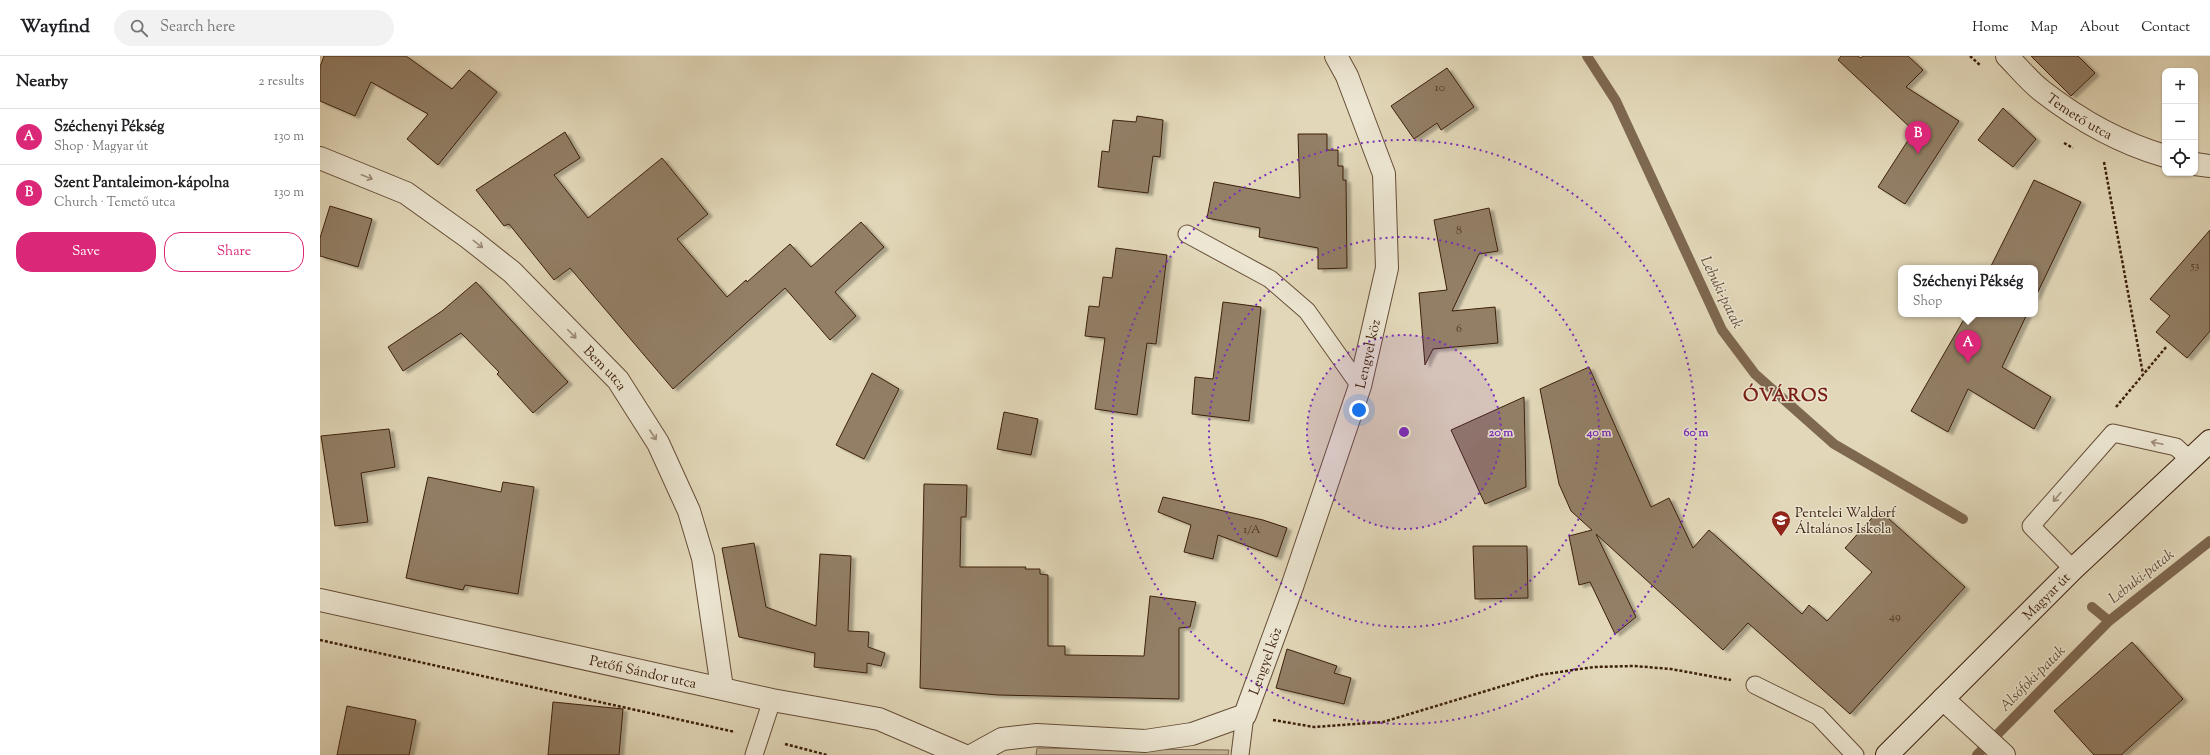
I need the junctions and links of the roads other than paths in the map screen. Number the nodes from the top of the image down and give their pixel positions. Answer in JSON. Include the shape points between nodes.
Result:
{"nodes":[{"id":1,"x":1336,"y":56,"type":"edge"},
{"id":2,"x":2007,"y":56,"type":"edge"},
{"id":3,"x":2162,"y":155,"type":"edge"},
{"id":4,"x":324,"y":161,"type":"edge"},
{"id":5,"x":2198,"y":164,"type":"edge"},
{"id":6,"x":2210,"y":166,"type":"edge"},
{"id":7,"x":1187,"y":234,"type":"dead end"},
{"id":8,"x":1360,"y":386,"type":"junction"},
{"id":9,"x":2210,"y":441,"type":"edge"},
{"id":10,"x":2190,"y":460,"type":"junction"},
{"id":11,"x":2073,"y":569,"type":"junction"},
{"id":12,"x":320,"y":600,"type":"edge"},
{"id":13,"x":1755,"y":685,"type":"road end"},
{"id":14,"x":722,"y":688,"type":"junction"},
{"id":15,"x":1943,"y":699,"type":"junction"},
{"id":16,"x":772,"y":700,"type":"junction"},
{"id":17,"x":1245,"y":715,"type":"junction"},
{"id":18,"x":754,"y":755,"type":"edge"},
{"id":19,"x":963,"y":755,"type":"edge"},
{"id":20,"x":973,"y":755,"type":"edge"},
{"id":21,"x":1240,"y":755,"type":"edge"},
{"id":22,"x":1855,"y":755,"type":"edge"},
{"id":23,"x":1887,"y":755,"type":"edge"},
{"id":24,"x":2004,"y":755,"type":"edge"}],
"edges":[{"from":1,"to":8,"type":"street","name":"Lengyel köz","via":[[1347,76],[1384,174],[1386,268]]},
{"from":2,"to":3,"type":"street","name":"Temető utca","via":[[2040,90],[2095,126],[2145,150]]},
{"from":4,"to":14,"type":"street","name":"Bem utca","one_way":true,"via":[[406,193],[469,238],[512,272],[618,380],[658,443],[689,511],[703,558]]},
{"from":5,"to":6,"type":"street"},
{"from":7,"to":8,"type":"lane","via":[[1270,279],[1307,311]]},
{"from":8,"to":17,"type":"street","name":"Lengyel köz","via":[[1293,584]]},
{"from":9,"to":10,"type":"street","name":"Magyar út"},
{"from":10,"to":11,"type":"street","name":"Magyar út"},
{"from":10,"to":11,"type":"lane","one_way":true,"via":[[2176,447],[2113,433],[2031,526]]},
{"from":11,"to":15,"type":"street","name":"Magyar út"},
{"from":12,"to":14,"type":"street","name":"Petőfi Sándor utca"},
{"from":13,"to":22,"type":"lane","via":[[1818,716]]},
{"from":14,"to":16,"type":"street","name":"Petőfi Sándor utca"},
{"from":15,"to":23,"type":"street","name":"Magyar út"},
{"from":15,"to":24,"type":"street"},
{"from":16,"to":18,"type":"lane"},
{"from":16,"to":19,"type":"street","name":"Petőfi Sándor utca","via":[[879,718]]},
{"from":17,"to":20,"type":"street","via":[[1192,734],[1145,741],[1037,735],[1002,739]]},
{"from":17,"to":21,"type":"lane"}]}
